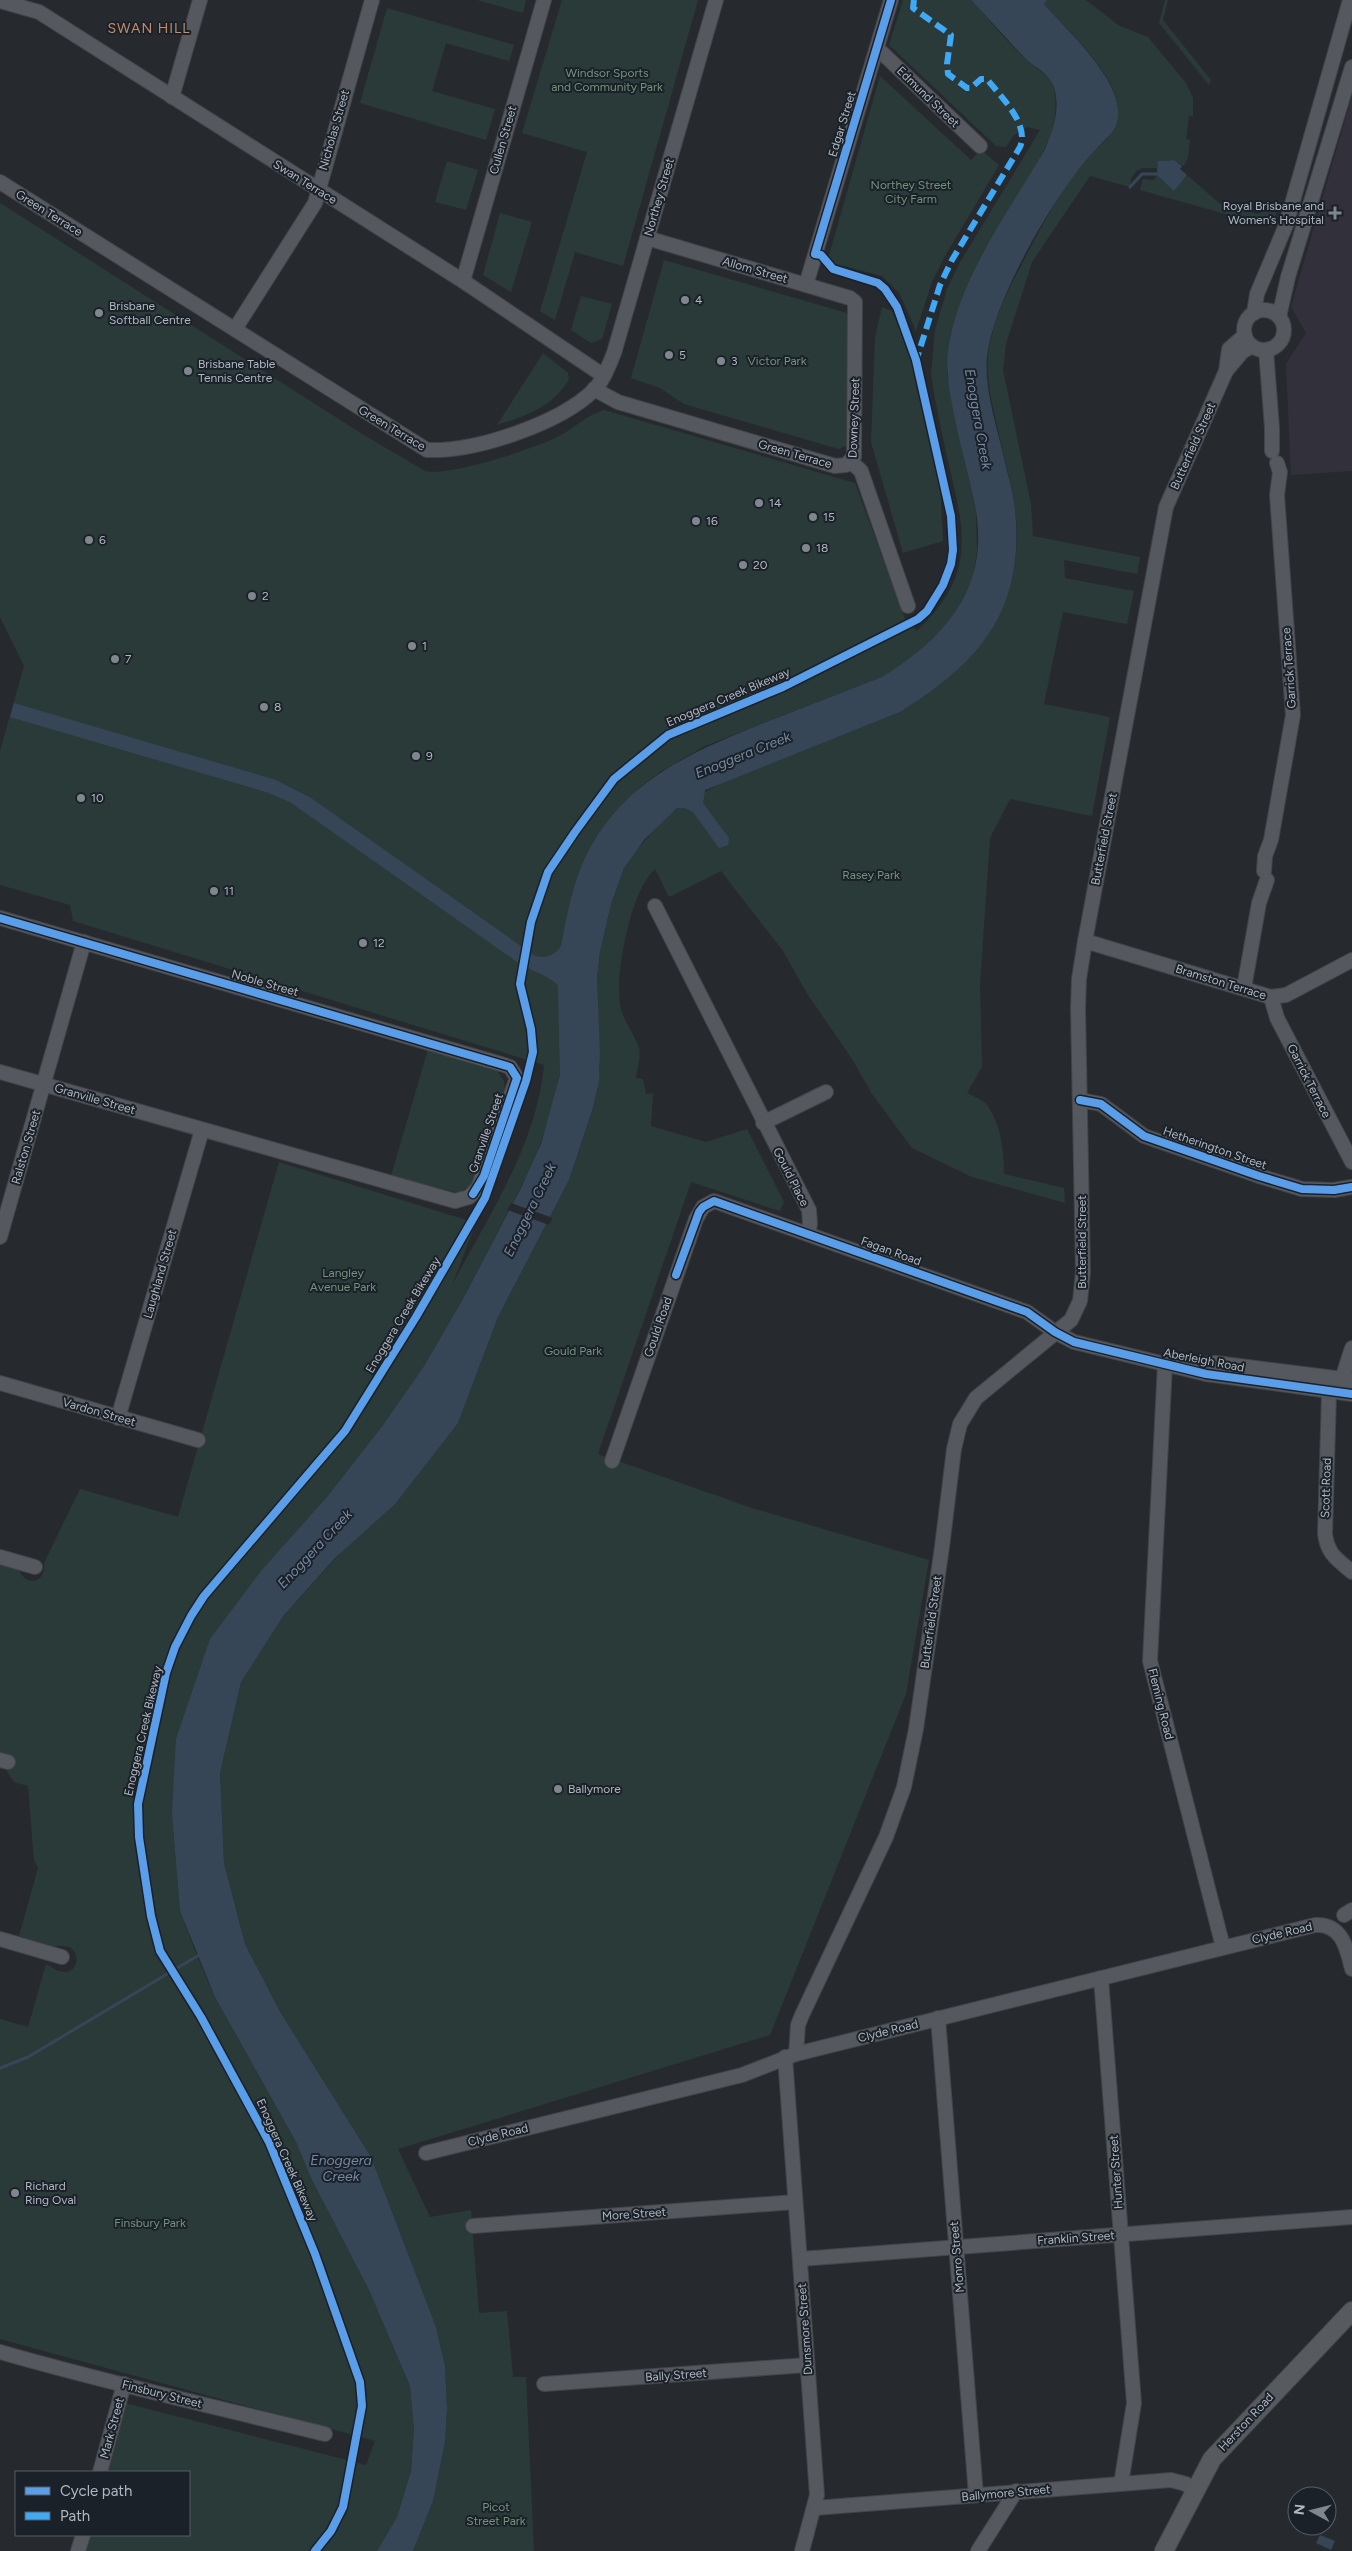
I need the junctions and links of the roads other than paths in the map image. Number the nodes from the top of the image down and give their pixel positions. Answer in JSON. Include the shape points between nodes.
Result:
{"nodes":[{"id":1,"x":200,"y":0,"type":"edge"},
{"id":2,"x":372,"y":0,"type":"edge"},
{"id":3,"x":544,"y":0,"type":"edge"},
{"id":4,"x":716,"y":0,"type":"edge"},
{"id":5,"x":890,"y":0,"type":"edge"},
{"id":6,"x":1350,"y":0,"type":"edge"},
{"id":7,"x":0,"y":1,"type":"edge"},
{"id":8,"x":26,"y":4,"type":"edge"},
{"id":9,"x":876,"y":48,"type":"junction"},
{"id":10,"x":1352,"y":67,"type":"edge"},
{"id":11,"x":172,"y":97,"type":"junction"},
{"id":12,"x":980,"y":146,"type":"dead end"},
{"id":13,"x":0,"y":182,"type":"edge"},
{"id":14,"x":318,"y":190,"type":"junction"},
{"id":15,"x":647,"y":238,"type":"junction"},
{"id":16,"x":463,"y":281,"type":"junction"},
{"id":17,"x":806,"y":285,"type":"junction"},
{"id":18,"x":856,"y":308,"type":"joint"},
{"id":19,"x":1254,"y":313,"type":"junction"},
{"id":20,"x":1279,"y":317,"type":"junction"},
{"id":21,"x":235,"y":329,"type":"junction"},
{"id":22,"x":1248,"y":340,"type":"junction"},
{"id":23,"x":1266,"y":350,"type":"junction"},
{"id":24,"x":604,"y":376,"type":"junction"},
{"id":25,"x":594,"y":389,"type":"junction"},
{"id":26,"x":850,"y":461,"type":"junction"},
{"id":27,"x":908,"y":606,"type":"dead end"},
{"id":28,"x":655,"y":906,"type":"dead end"},
{"id":29,"x":0,"y":918,"type":"edge"},
{"id":30,"x":1085,"y":941,"type":"junction"},
{"id":31,"x":84,"y":942,"type":"junction"},
{"id":32,"x":1352,"y":960,"type":"edge"},
{"id":33,"x":1244,"y":988,"type":"junction"},
{"id":34,"x":1271,"y":997,"type":"junction"},
{"id":35,"x":0,"y":1072,"type":"edge"},
{"id":36,"x":517,"y":1078,"type":"joint"},
{"id":37,"x":43,"y":1085,"type":"junction"},
{"id":38,"x":826,"y":1092,"type":"dead end"},
{"id":39,"x":1080,"y":1100,"type":"junction"},
{"id":40,"x":763,"y":1122,"type":"junction"},
{"id":41,"x":202,"y":1130,"type":"junction"},
{"id":42,"x":1352,"y":1162,"type":"edge"},
{"id":43,"x":1352,"y":1187,"type":"edge"},
{"id":44,"x":714,"y":1201,"type":"joint"},
{"id":45,"x":808,"y":1232,"type":"junction"},
{"id":46,"x":0,"y":1237,"type":"edge"},
{"id":47,"x":1055,"y":1332,"type":"junction"},
{"id":48,"x":1352,"y":1348,"type":"edge"},
{"id":49,"x":1168,"y":1365,"type":"junction"},
{"id":50,"x":1347,"y":1379,"type":"edge"},
{"id":51,"x":0,"y":1383,"type":"edge"},
{"id":52,"x":1329,"y":1393,"type":"junction"},
{"id":53,"x":1352,"y":1394,"type":"edge"},
{"id":54,"x":118,"y":1418,"type":"junction"},
{"id":55,"x":198,"y":1440,"type":"dead end"},
{"id":56,"x":612,"y":1461,"type":"dead end"},
{"id":57,"x":0,"y":1556,"type":"edge"},
{"id":58,"x":34,"y":1567,"type":"dead end"},
{"id":59,"x":1352,"y":1572,"type":"edge"},
{"id":60,"x":0,"y":1939,"type":"edge"},
{"id":61,"x":1223,"y":1947,"type":"junction"},
{"id":62,"x":1348,"y":1951,"type":"edge"},
{"id":63,"x":62,"y":1957,"type":"dead end"},
{"id":64,"x":1352,"y":1969,"type":"edge"},
{"id":65,"x":1101,"y":1978,"type":"junction"},
{"id":66,"x":938,"y":2018,"type":"junction"},
{"id":67,"x":790,"y":2055,"type":"junction"},
{"id":68,"x":770,"y":2063,"type":"junction"},
{"id":69,"x":788,"y":2104,"type":"junction"},
{"id":70,"x":426,"y":2153,"type":"dead end"},
{"id":71,"x":795,"y":2202,"type":"junction"},
{"id":72,"x":1352,"y":2217,"type":"edge"},
{"id":73,"x":473,"y":2226,"type":"dead end"},
{"id":74,"x":1120,"y":2235,"type":"junction"},
{"id":75,"x":956,"y":2247,"type":"junction"},
{"id":76,"x":800,"y":2259,"type":"junction"},
{"id":77,"x":1352,"y":2311,"type":"edge"},
{"id":78,"x":0,"y":2352,"type":"edge"},
{"id":79,"x":807,"y":2365,"type":"junction"},
{"id":80,"x":124,"y":2384,"type":"junction"},
{"id":81,"x":544,"y":2384,"type":"dead end"},
{"id":82,"x":325,"y":2434,"type":"dead end"},
{"id":83,"x":100,"y":2471,"type":"edge"},
{"id":84,"x":1121,"y":2484,"type":"junction"},
{"id":85,"x":1194,"y":2491,"type":"junction"},
{"id":86,"x":1016,"y":2492,"type":"junction"},
{"id":87,"x":976,"y":2495,"type":"junction"},
{"id":88,"x":815,"y":2508,"type":"junction"},
{"id":89,"x":83,"y":2536,"type":"edge"},
{"id":90,"x":78,"y":2551,"type":"edge"},
{"id":91,"x":802,"y":2551,"type":"edge"},
{"id":92,"x":978,"y":2551,"type":"edge"},
{"id":93,"x":1164,"y":2551,"type":"edge"}],
"edges":[{"from":1,"to":11,"type":"street"},
{"from":2,"to":14,"type":"street","name":"Nicholas Street"},
{"from":3,"to":16,"type":"street","name":"Cullen Street"},
{"from":4,"to":15,"type":"street","name":"Northey Street"},
{"from":5,"to":9,"type":"street","name":"Edgar Street"},
{"from":6,"to":19,"type":"street","via":[[1286,225],[1257,294]]},
{"from":7,"to":8,"type":"street","name":"Swan Terrace"},
{"from":8,"to":11,"type":"street","name":"Swan Terrace"},
{"from":9,"to":12,"type":"street","name":"Edmund Street"},
{"from":9,"to":17,"type":"street","name":"Edgar Street"},
{"from":10,"to":20,"type":"street","via":[[1290,268]]},
{"from":11,"to":14,"type":"street","name":"Swan Terrace"},
{"from":13,"to":21,"type":"street","name":"Green Terrace"},
{"from":14,"to":16,"type":"street","name":"Swan Terrace"},
{"from":14,"to":21,"type":"street","name":"Nicholas Street","via":[[315,203]]},
{"from":15,"to":17,"type":"street","name":"Allom Street"},
{"from":15,"to":24,"type":"street","name":"Northey Street","via":[[614,353]]},
{"from":16,"to":24,"type":"street","name":"Swan Terrace"},
{"from":17,"to":18,"type":"street","name":"Allom Street","via":[[850,298]]},
{"from":18,"to":26,"type":"street","name":"Downey Street","via":[[855,452]]},
{"from":19,"to":20,"type":"street","via":[[1267,310]]},
{"from":19,"to":22,"type":"street","via":[[1246,322]]},
{"from":20,"to":23,"type":"street","via":[[1282,338],[1276,346]]},
{"from":21,"to":25,"type":"street","name":"Green Terrace","via":[[427,450],[447,451],[538,427]]},
{"from":22,"to":23,"type":"street"},
{"from":22,"to":30,"type":"street","name":"Butterfield Street","via":[[1229,349],[1226,371],[1166,506]]},
{"from":23,"to":33,"type":"street","name":"Garrick Terrace","via":[[1274,457],[1280,476],[1277,495],[1293,723],[1271,840],[1265,856],[1266,876]]},
{"from":24,"to":25,"type":"street","name":"Northey Street"},
{"from":25,"to":26,"type":"street","name":"Green Terrace","via":[[618,402],[836,466]]},
{"from":26,"to":27,"type":"street","name":"Downey Street","via":[[861,471]]},
{"from":28,"to":40,"type":"street"},
{"from":29,"to":31,"type":"street","name":"Noble Street"},
{"from":30,"to":33,"type":"street","name":"Bramston Terrace"},
{"from":30,"to":39,"type":"street","name":"Butterfield Street","via":[[1078,990]]},
{"from":31,"to":36,"type":"street","name":"Noble Street","via":[[501,1064],[510,1067]]},
{"from":31,"to":37,"type":"street","name":"Ralston Street"},
{"from":32,"to":34,"type":"street","name":"Bramston Terrace","via":[[1286,995]]},
{"from":33,"to":34,"type":"street","name":"Bramston Terrace"},
{"from":34,"to":42,"type":"street","name":"Garrick Terrace","via":[[1277,1018]]},
{"from":35,"to":37,"type":"street","name":"Granville Street"},
{"from":36,"to":41,"type":"street","name":"Granville Street","via":[[484,1176],[473,1194],[463,1200],[447,1201]]},
{"from":37,"to":41,"type":"street","name":"Granville Street"},
{"from":37,"to":46,"type":"street","name":"Ralston Street"},
{"from":38,"to":40,"type":"street"},
{"from":39,"to":43,"type":"street","name":"Hetherington Street","via":[[1101,1104],[1144,1136],[1259,1176],[1302,1189]]},
{"from":39,"to":47,"type":"street","name":"Butterfield Street","via":[[1082,1296],[1071,1320]]},
{"from":40,"to":45,"type":"street","name":"Gould Place","via":[[809,1210]]},
{"from":41,"to":54,"type":"street","name":"Laughland Street"},
{"from":44,"to":45,"type":"street","name":"Fagan Road"},
{"from":44,"to":56,"type":"street","name":"Gould Road","via":[[703,1206],[696,1219]]},
{"from":45,"to":47,"type":"street","name":"Fagan Road","via":[[1027,1312]]},
{"from":47,"to":49,"type":"street","name":"Aberleigh Road","via":[[1074,1342]]},
{"from":47,"to":67,"type":"street","name":"Butterfield Street","via":[[976,1398],[960,1424],[916,1729],[904,1787],[886,1837],[802,2015]]},
{"from":48,"to":50,"type":"street"},
{"from":49,"to":50,"type":"street","name":"Aberleigh Road","via":[[1210,1363]]},
{"from":49,"to":52,"type":"street","name":"Aberleigh Road"},
{"from":49,"to":61,"type":"street","name":"Fleming Road","via":[[1150,1661]]},
{"from":51,"to":54,"type":"street","name":"Vardon Street"},
{"from":52,"to":53,"type":"street","name":"Aberleigh Road"},
{"from":52,"to":59,"type":"street","name":"Scott Road","via":[[1325,1534],[1331,1554]]},
{"from":54,"to":55,"type":"street","name":"Vardon Street"},
{"from":57,"to":58,"type":"street"},
{"from":60,"to":63,"type":"street"},
{"from":61,"to":62,"type":"street","name":"Clyde Road","via":[[1321,1925],[1338,1932]]},
{"from":61,"to":65,"type":"street","name":"Clyde Road"},
{"from":62,"to":64,"type":"street"},
{"from":65,"to":66,"type":"street","name":"Clyde Road"},
{"from":65,"to":74,"type":"street","name":"Hunter Street"},
{"from":66,"to":67,"type":"street","name":"Clyde Road"},
{"from":66,"to":75,"type":"street","name":"Monro Street"},
{"from":67,"to":68,"type":"street","name":"Clyde Road"},
{"from":67,"to":69,"type":"street","name":"Dunsmore Street"},
{"from":68,"to":69,"type":"street","name":"Dunsmore Street","via":[[781,2080]]},
{"from":68,"to":70,"type":"street","name":"Clyde Road","via":[[732,2077]]},
{"from":69,"to":71,"type":"street","name":"Dunsmore Street"},
{"from":71,"to":73,"type":"street","name":"More Street"},
{"from":71,"to":76,"type":"street","name":"Dunsmore Street"},
{"from":72,"to":74,"type":"street","name":"Franklin Street"},
{"from":74,"to":75,"type":"street","name":"Franklin Street"},
{"from":74,"to":84,"type":"street","name":"Hunter Street","via":[[1134,2403]]},
{"from":75,"to":76,"type":"street","name":"Franklin Street"},
{"from":75,"to":87,"type":"street","name":"Monro Street"},
{"from":76,"to":79,"type":"street","name":"Dunsmore Street"},
{"from":77,"to":85,"type":"main road","name":"Herston Road","via":[[1218,2452]]},
{"from":78,"to":80,"type":"street","name":"Finsbury Street","via":[[85,2377]]},
{"from":79,"to":81,"type":"street","name":"Bally Street"},
{"from":79,"to":88,"type":"street","name":"Dunsmore Street","via":[[818,2495]]},
{"from":80,"to":82,"type":"street","name":"Finsbury Street"},
{"from":80,"to":83,"type":"street","name":"Mark Street"},
{"from":84,"to":85,"type":"street","name":"Ballymore Street","via":[[1171,2480],[1186,2484]]},
{"from":84,"to":86,"type":"street","name":"Ballymore Street"},
{"from":85,"to":93,"type":"main road","name":"Herston Road"},
{"from":86,"to":87,"type":"street","name":"Ballymore Street"},
{"from":86,"to":92,"type":"street"},
{"from":87,"to":88,"type":"street","name":"Ballymore Street"},
{"from":88,"to":91,"type":"street","name":"Dunsmore Street"},
{"from":89,"to":90,"type":"street"}]}
